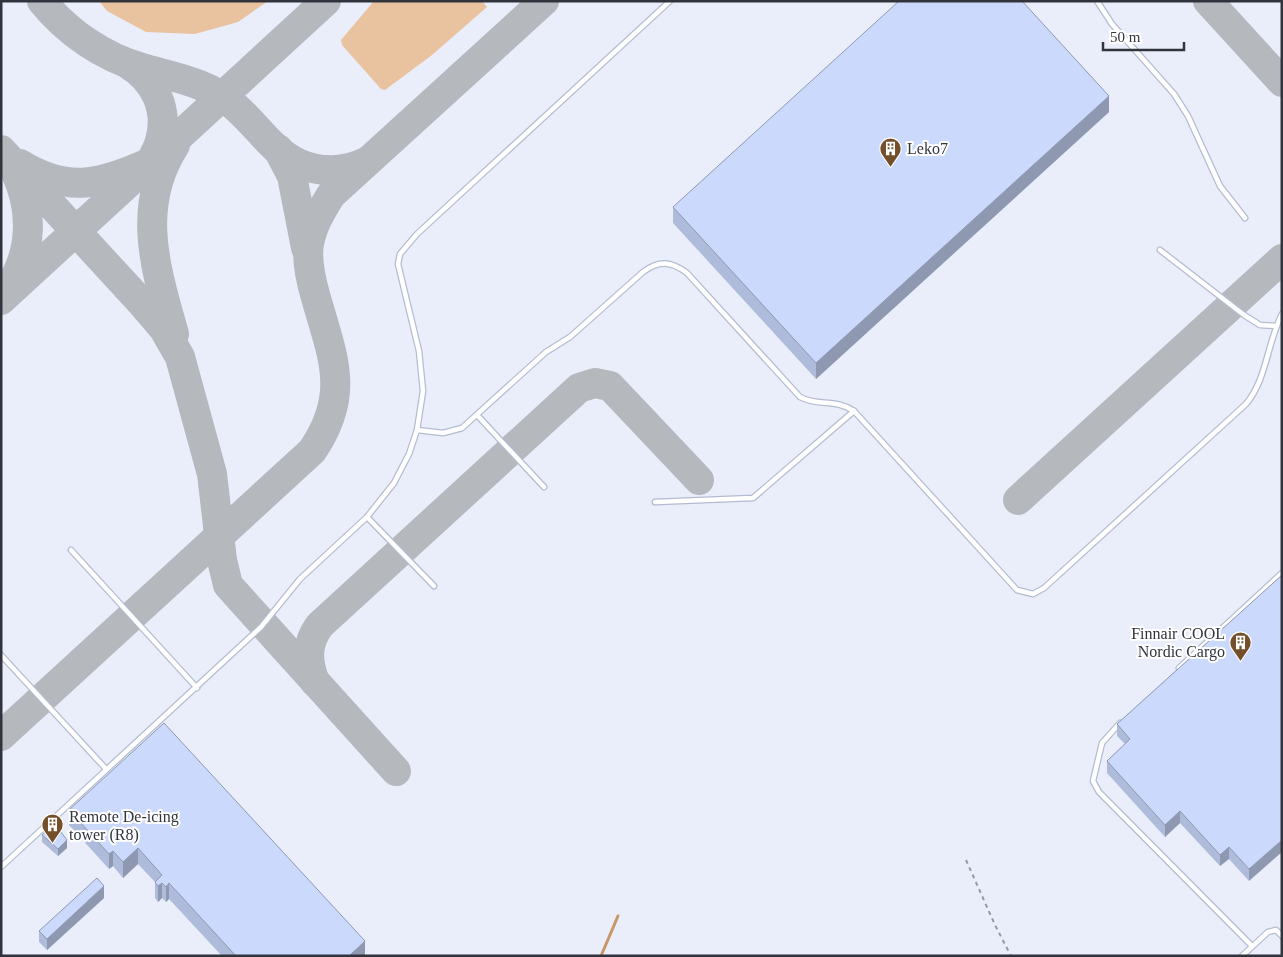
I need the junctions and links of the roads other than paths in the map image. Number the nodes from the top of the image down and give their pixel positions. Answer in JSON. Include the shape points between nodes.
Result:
{"nodes":[{"id":1,"x":670,"y":1,"type":"edge"},
{"id":2,"x":1097,"y":1,"type":"edge"},
{"id":3,"x":1245,"y":218,"type":"dead end"},
{"id":4,"x":1160,"y":250,"type":"dead end"},
{"id":5,"x":1282,"y":314,"type":"edge"},
{"id":6,"x":1276,"y":326,"type":"junction"},
{"id":7,"x":854,"y":411,"type":"junction"},
{"id":8,"x":477,"y":416,"type":"junction"},
{"id":9,"x":417,"y":430,"type":"junction"},
{"id":10,"x":544,"y":487,"type":"dead end"},
{"id":11,"x":655,"y":502,"type":"dead end"},
{"id":12,"x":367,"y":517,"type":"junction"},
{"id":13,"x":70,"y":550,"type":"dead end"},
{"id":14,"x":1282,"y":573,"type":"edge"},
{"id":15,"x":434,"y":586,"type":"dead end"},
{"id":16,"x":1,"y":655,"type":"edge"},
{"id":17,"x":1175,"y":672,"type":"edge"},
{"id":18,"x":197,"y":688,"type":"junction"},
{"id":19,"x":1125,"y":718,"type":"edge"},
{"id":20,"x":106,"y":769,"type":"junction"},
{"id":21,"x":1,"y":867,"type":"edge"},
{"id":22,"x":1282,"y":936,"type":"edge"},
{"id":23,"x":1252,"y":946,"type":"junction"},
{"id":24,"x":1242,"y":956,"type":"edge"}],
"edges":[{"from":1,"to":9,"type":"lane","via":[[417,234],[400,254],[400,277],[424,391]]},
{"from":2,"to":3,"type":"lane","via":[[1112,24],[1174,94],[1188,116],[1220,186]]},
{"from":4,"to":6,"type":"lane","via":[[1244,315],[1260,324]]},
{"from":5,"to":6,"type":"lane"},
{"from":6,"to":7,"type":"lane","via":[[1259,383],[1246,404],[1044,588],[1033,594],[1017,590]]},
{"from":7,"to":8,"type":"lane","via":[[840,403],[814,402],[800,397],[687,273],[677,265],[660,263],[643,272],[570,337],[546,352]]},
{"from":7,"to":11,"type":"lane","via":[[753,498]]},
{"from":8,"to":9,"type":"lane","via":[[452,432]]},
{"from":8,"to":10,"type":"lane"},
{"from":9,"to":12,"type":"lane","via":[[394,483]]},
{"from":12,"to":15,"type":"lane"},
{"from":12,"to":18,"type":"lane","via":[[300,579],[261,628]]},
{"from":13,"to":18,"type":"lane"},
{"from":14,"to":17,"type":"lane"},
{"from":16,"to":20,"type":"lane"},
{"from":18,"to":20,"type":"lane"},
{"from":19,"to":23,"type":"lane","via":[[1102,743],[1093,780],[1099,792]]},
{"from":20,"to":21,"type":"lane"},
{"from":22,"to":23,"type":"lane","via":[[1272,930]]},
{"from":23,"to":24,"type":"lane"}]}
